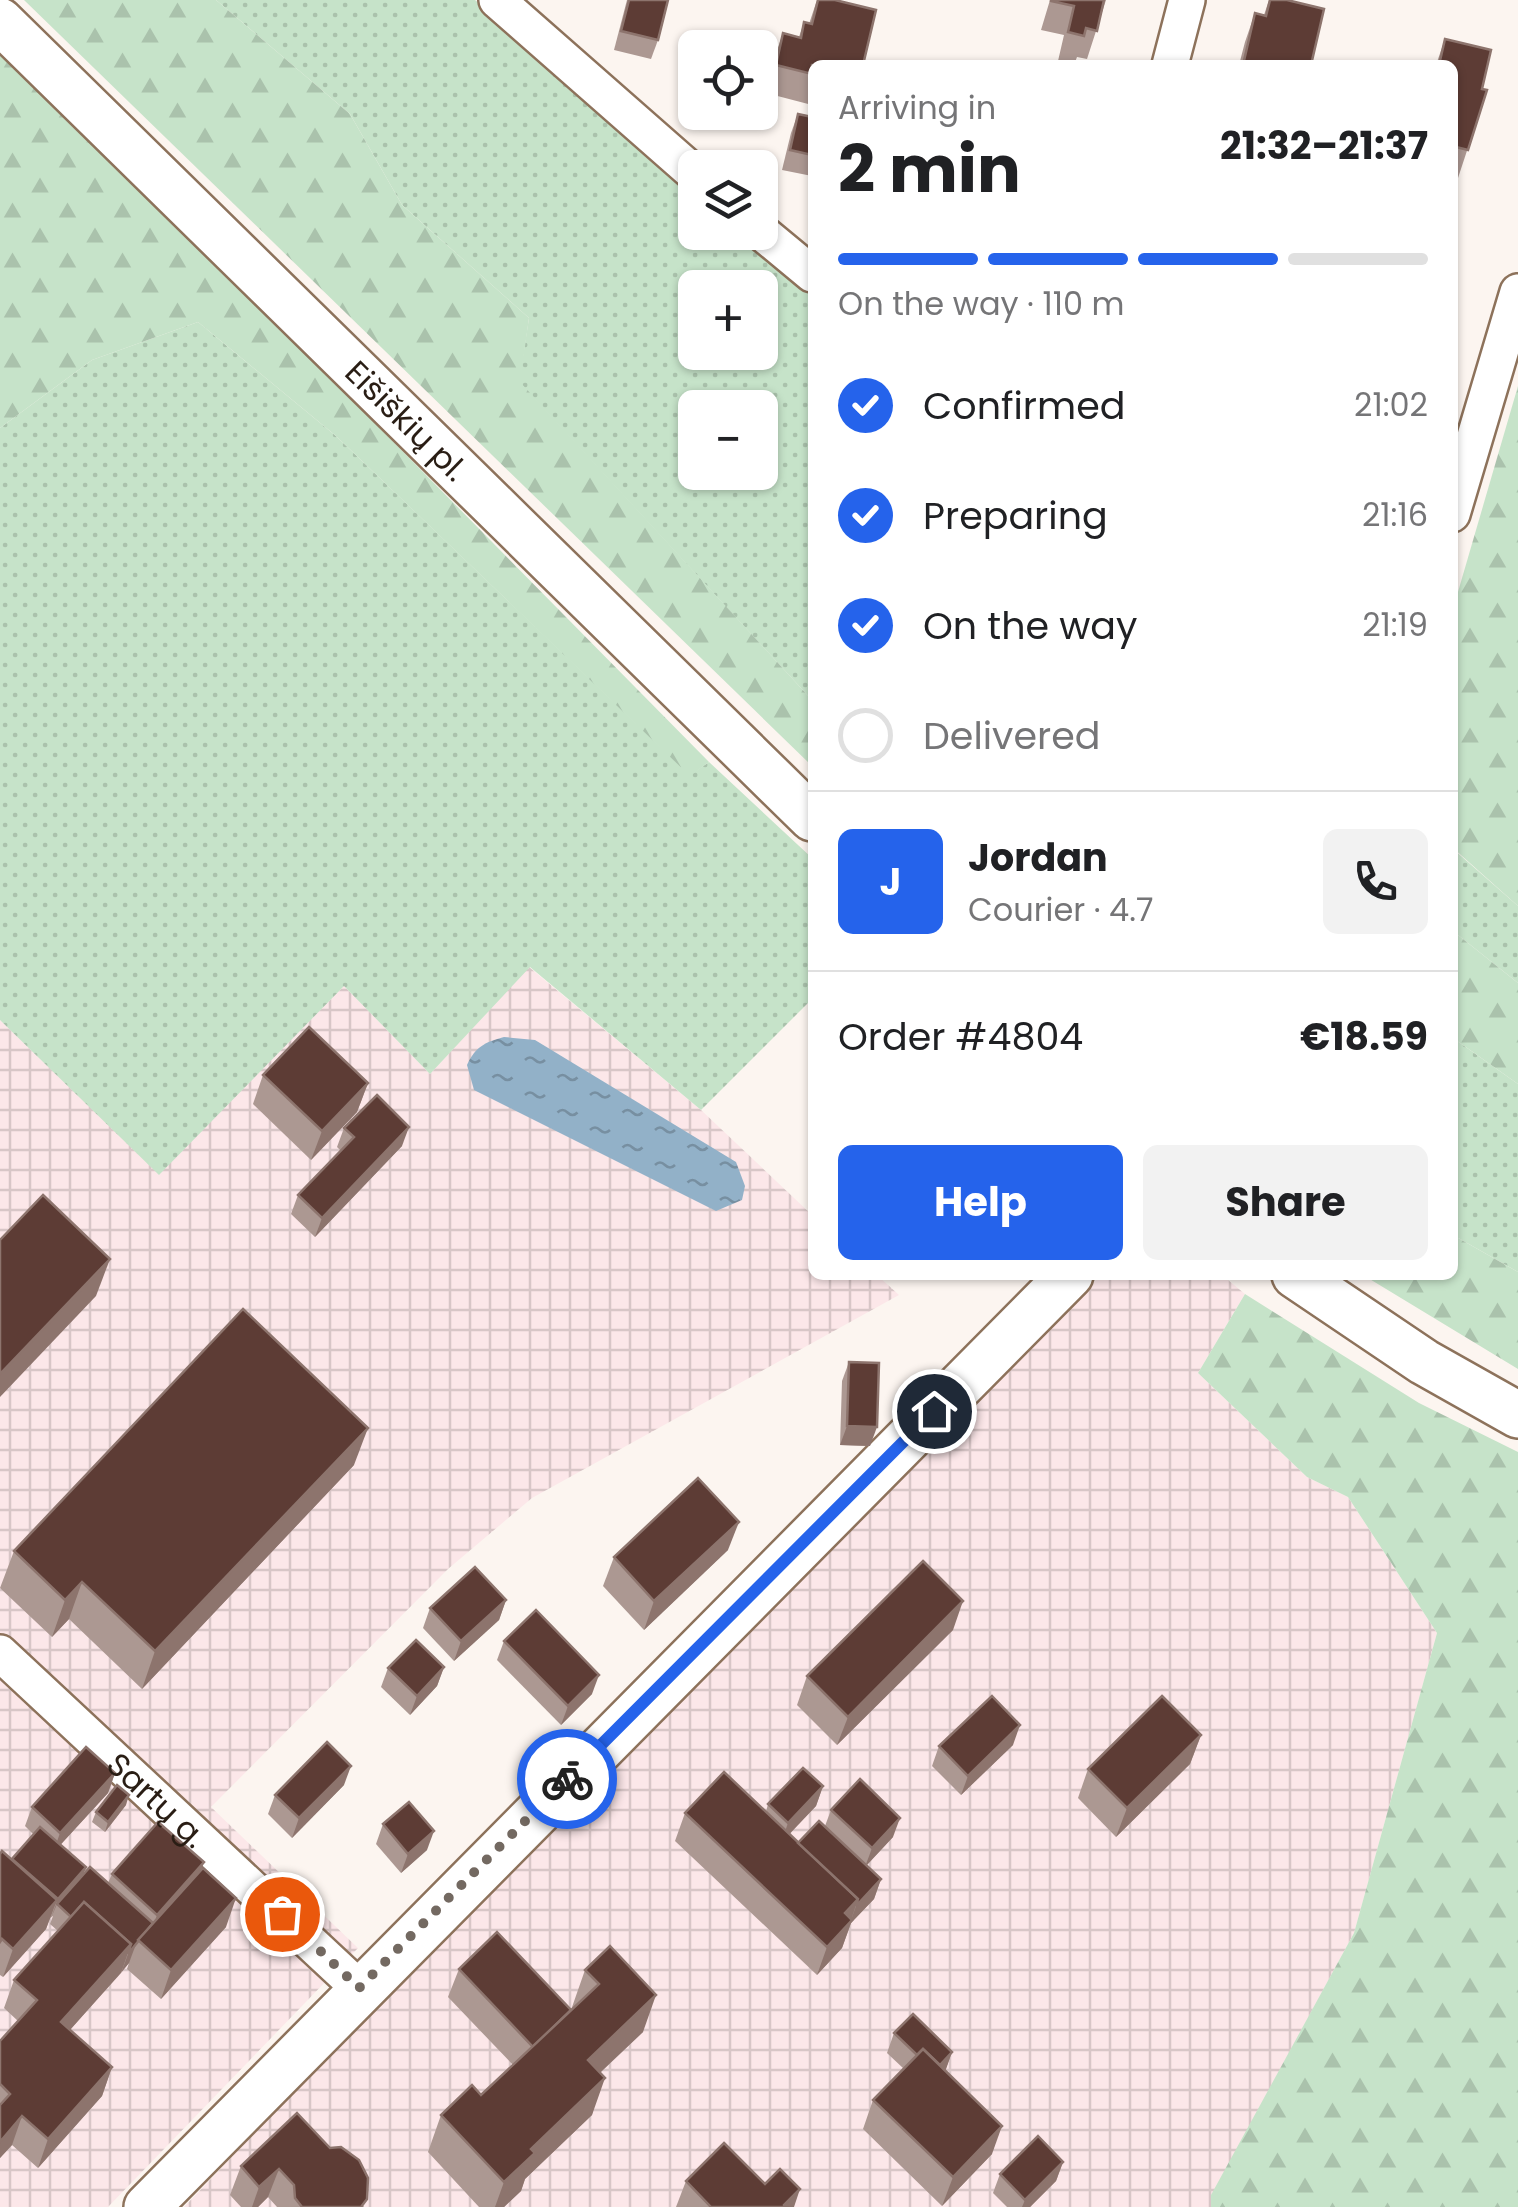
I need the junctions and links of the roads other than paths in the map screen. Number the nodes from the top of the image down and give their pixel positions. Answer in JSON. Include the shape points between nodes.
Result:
{"nodes":[{"id":1,"x":497,"y":0,"type":"edge"},
{"id":2,"x":1187,"y":0,"type":"edge"},
{"id":3,"x":0,"y":21,"type":"edge"},
{"id":4,"x":1171,"y":60,"type":"edge"},
{"id":5,"x":678,"y":159,"type":"edge"},
{"id":6,"x":778,"y":247,"type":"edge"},
{"id":7,"x":808,"y":271,"type":"edge"},
{"id":8,"x":1518,"y":292,"type":"edge"},
{"id":9,"x":1458,"y":494,"type":"edge"},
{"id":10,"x":808,"y":814,"type":"edge"},
{"id":11,"x":1065,"y":1280,"type":"edge"},
{"id":12,"x":1301,"y":1280,"type":"edge"},
{"id":13,"x":1518,"y":1415,"type":"edge"},
{"id":14,"x":0,"y":1653,"type":"edge"},
{"id":15,"x":359,"y":1988,"type":"junction"},
{"id":16,"x":146,"y":2207,"type":"edge"}],
"edges":[{"from":1,"to":5,"type":"street"},
{"from":2,"to":4,"type":"street"},
{"from":3,"to":10,"type":"main road","name":"Eišiškių pl."},
{"from":6,"to":7,"type":"street"},
{"from":8,"to":9,"type":"street"},
{"from":11,"to":15,"type":"main road"},
{"from":12,"to":13,"type":"main road"},
{"from":14,"to":15,"type":"street","name":"Sartų g."},
{"from":15,"to":16,"type":"main road"}]}
